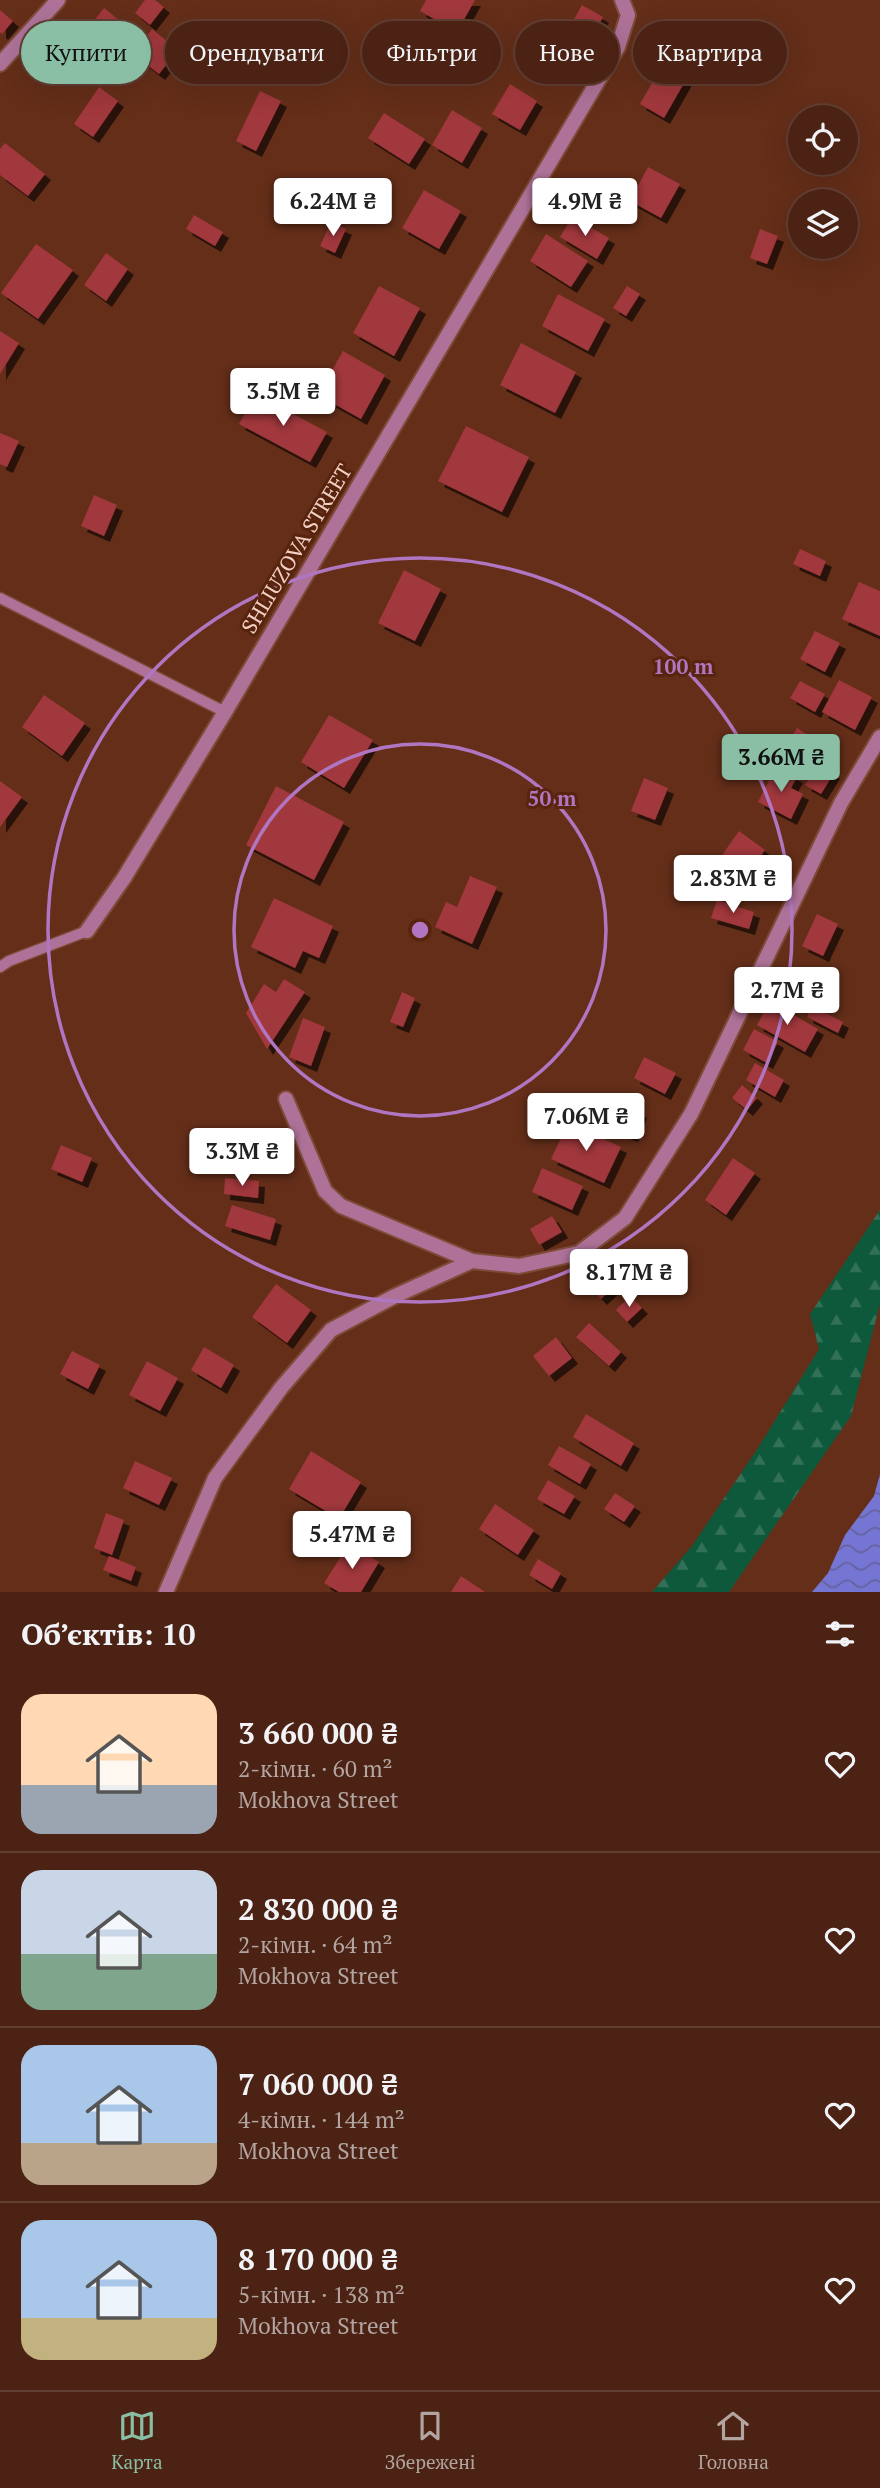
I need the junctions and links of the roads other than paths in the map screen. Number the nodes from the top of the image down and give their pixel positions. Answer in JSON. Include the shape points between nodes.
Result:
{"nodes":[{"id":1,"x":58,"y":0,"type":"edge"},
{"id":2,"x":622,"y":0,"type":"edge"},
{"id":3,"x":0,"y":64,"type":"edge"},
{"id":4,"x":0,"y":598,"type":"edge"},
{"id":5,"x":225,"y":712,"type":"junction"},
{"id":6,"x":880,"y":737,"type":"edge"},
{"id":7,"x":87,"y":931,"type":"joint"},
{"id":8,"x":0,"y":967,"type":"edge"},
{"id":9,"x":286,"y":1099,"type":"dead end"},
{"id":10,"x":472,"y":1261,"type":"junction"},
{"id":11,"x":166,"y":1592,"type":"edge"}],
"edges":[{"from":1,"to":3,"type":"street"},
{"from":2,"to":5,"type":"street","name":"SHLIUZOVA STREET","via":[[628,16],[618,47]]},
{"from":4,"to":5,"type":"lane"},
{"from":5,"to":7,"type":"street","name":"SHLIUZOVA STREET"},
{"from":6,"to":10,"type":"street","via":[[841,803],[691,1114],[625,1218],[579,1253],[519,1266]]},
{"from":7,"to":8,"type":"lane"},
{"from":9,"to":10,"type":"street","via":[[325,1191],[341,1206]]},
{"from":10,"to":11,"type":"street","via":[[331,1331],[281,1388],[215,1478]]}]}
